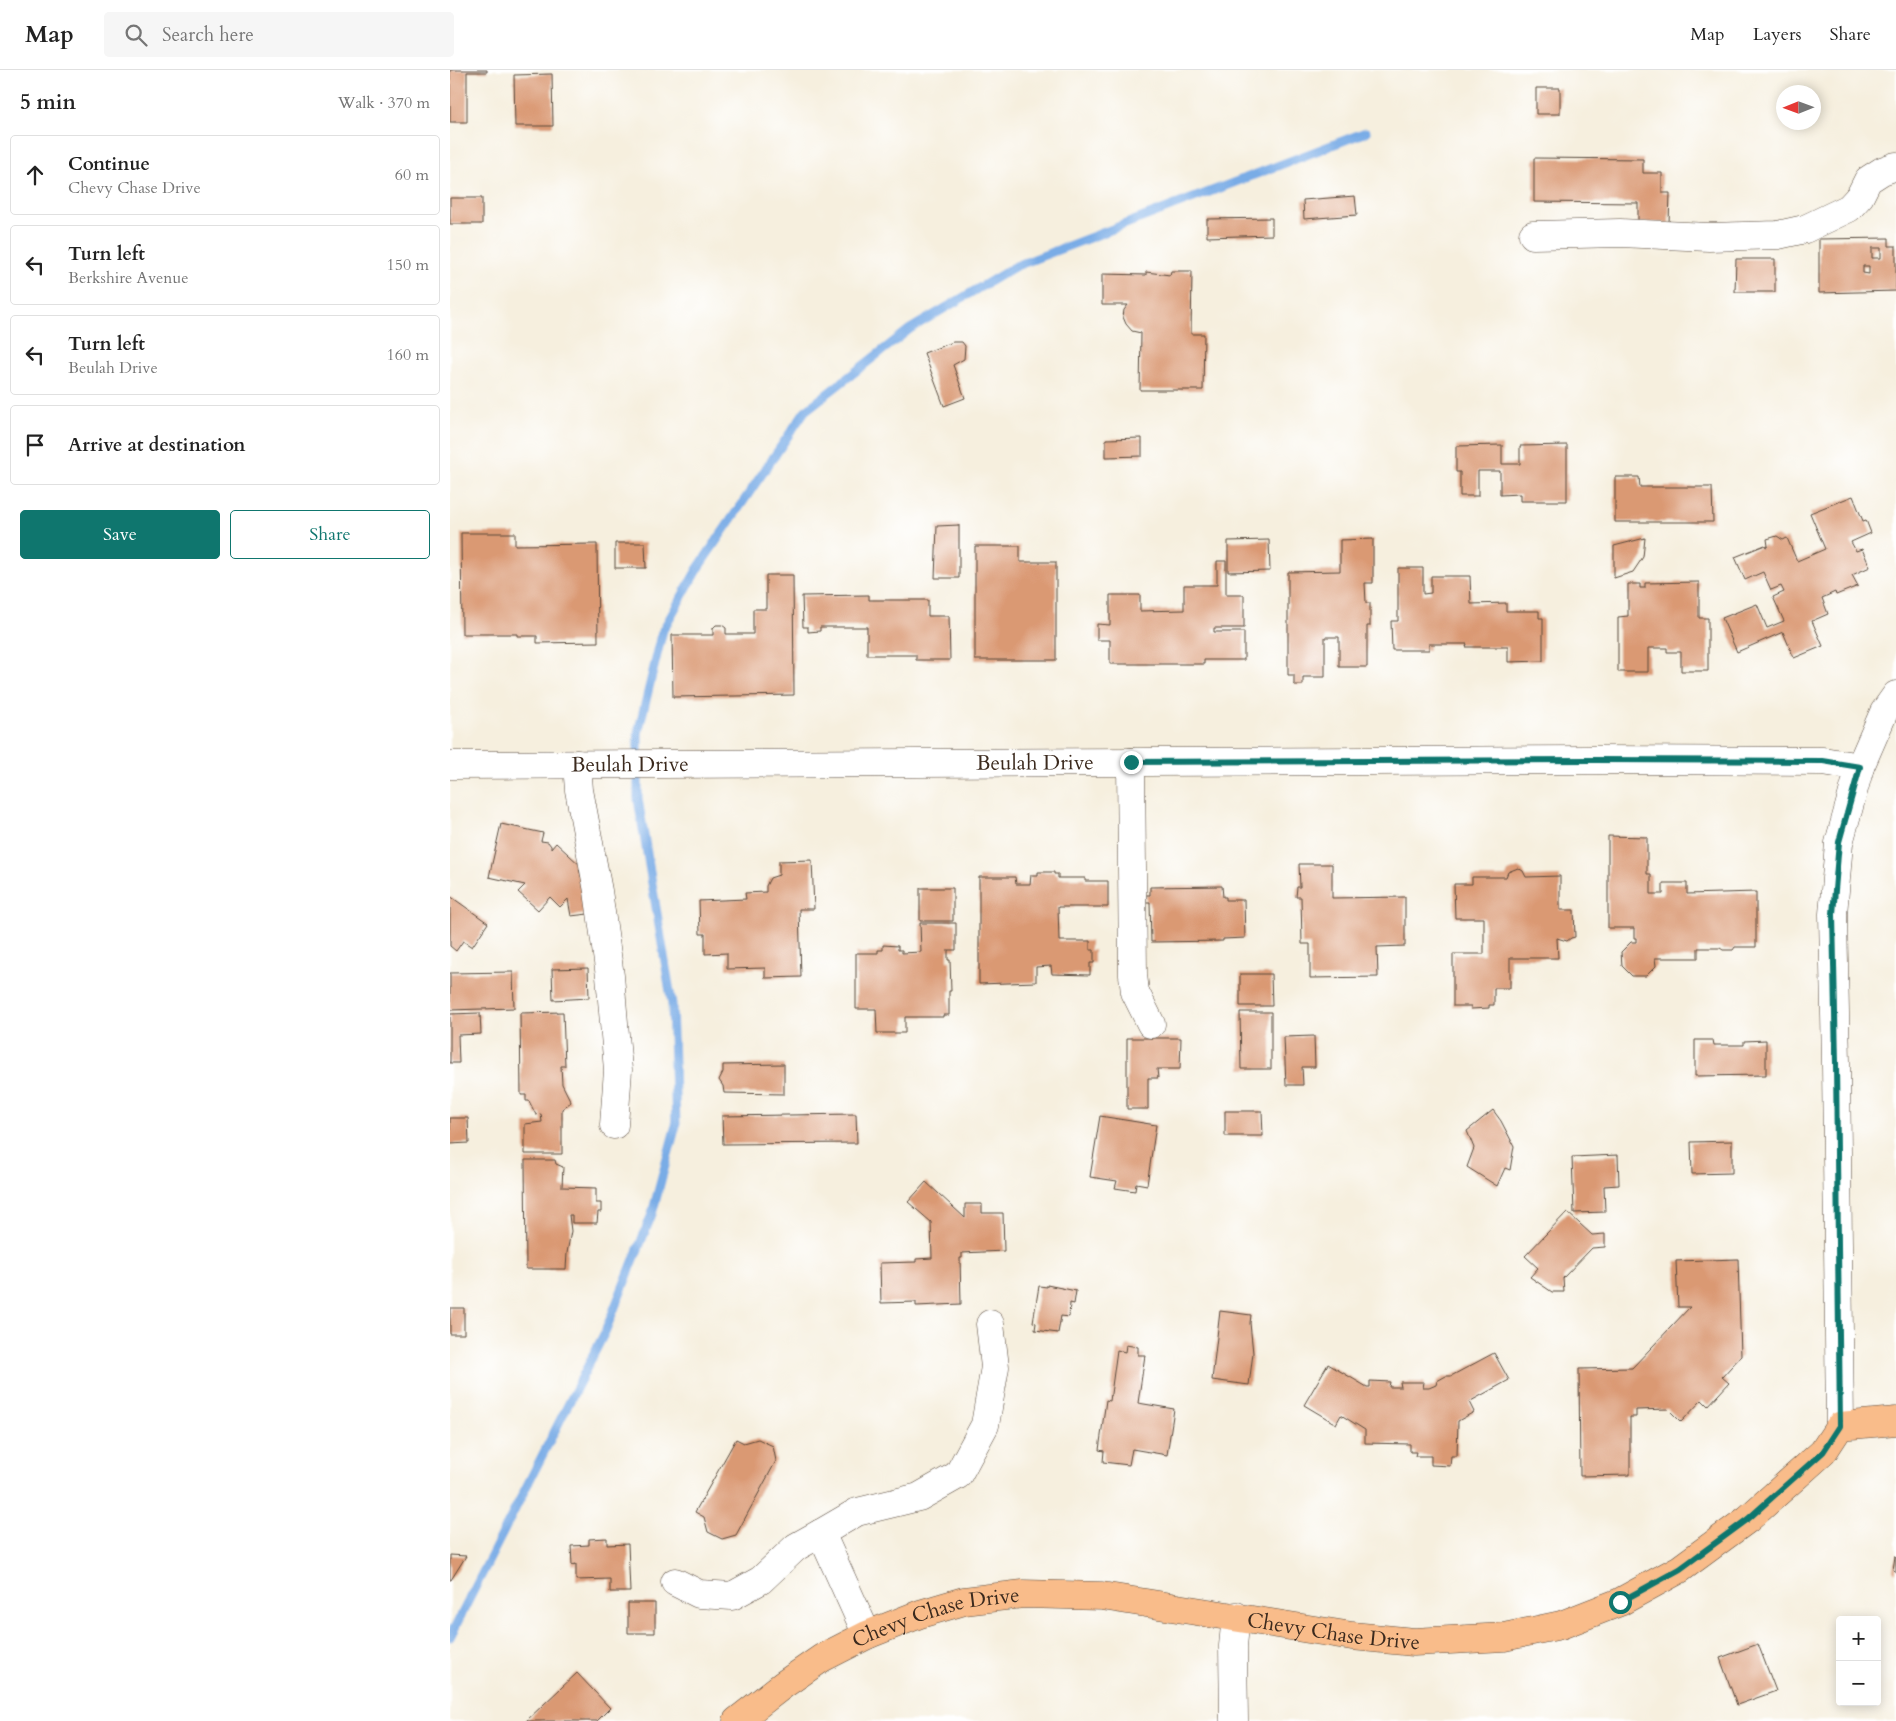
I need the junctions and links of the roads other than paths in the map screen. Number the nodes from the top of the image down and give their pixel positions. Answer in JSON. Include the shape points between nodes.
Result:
{"nodes":[{"id":1,"x":1896,"y":166,"type":"edge"},
{"id":2,"x":1533,"y":235,"type":"dead end"},
{"id":3,"x":1896,"y":695,"type":"edge"},
{"id":4,"x":1131,"y":762,"type":"junction"},
{"id":5,"x":577,"y":764,"type":"junction"},
{"id":6,"x":450,"y":765,"type":"edge"},
{"id":7,"x":1860,"y":767,"type":"junction"},
{"id":8,"x":1151,"y":1024,"type":"dead end"},
{"id":9,"x":614,"y":1125,"type":"dead end"},
{"id":10,"x":990,"y":1324,"type":"dead end"},
{"id":11,"x":1896,"y":1420,"type":"edge"},
{"id":12,"x":1840,"y":1426,"type":"junction"},
{"id":13,"x":821,"y":1533,"type":"junction"},
{"id":14,"x":675,"y":1582,"type":"dead end"},
{"id":15,"x":1236,"y":1616,"type":"junction"},
{"id":16,"x":867,"y":1634,"type":"junction"},
{"id":17,"x":738,"y":1721,"type":"edge"},
{"id":18,"x":1234,"y":1721,"type":"edge"}],
"edges":[{"from":1,"to":2,"type":"street","via":[[1868,180],[1849,208],[1805,229],[1778,235]]},
{"from":3,"to":7,"type":"street","via":[[1884,712]]},
{"from":4,"to":5,"type":"street","name":"Beulah Drive"},
{"from":4,"to":7,"type":"street","name":"Beulah Drive","via":[[1823,761]]},
{"from":4,"to":8,"type":"street","via":[[1135,992]]},
{"from":5,"to":6,"type":"street","name":"Beulah Drive"},
{"from":5,"to":9,"type":"street","via":[[610,976],[618,1070]]},
{"from":7,"to":12,"type":"street","via":[[1839,842],[1833,914]]},
{"from":10,"to":13,"type":"street","via":[[995,1367],[985,1425],[958,1475],[919,1497],[857,1512]]},
{"from":11,"to":12,"type":"main road"},
{"from":12,"to":15,"type":"main road","name":"Chevy Chase Drive","via":[[1823,1452],[1748,1519],[1680,1569],[1620,1602],[1561,1625],[1504,1637],[1414,1642],[1352,1636]]},
{"from":13,"to":14,"type":"street","via":[[796,1547],[761,1580],[732,1596],[699,1594]]},
{"from":13,"to":16,"type":"street"},
{"from":15,"to":16,"type":"main road","name":"Chevy Chase Drive","via":[[1102,1596],[1024,1594],[964,1600]]},
{"from":15,"to":18,"type":"street"},
{"from":16,"to":17,"type":"main road","name":"Chevy Chase Drive","via":[[822,1658]]}]}
